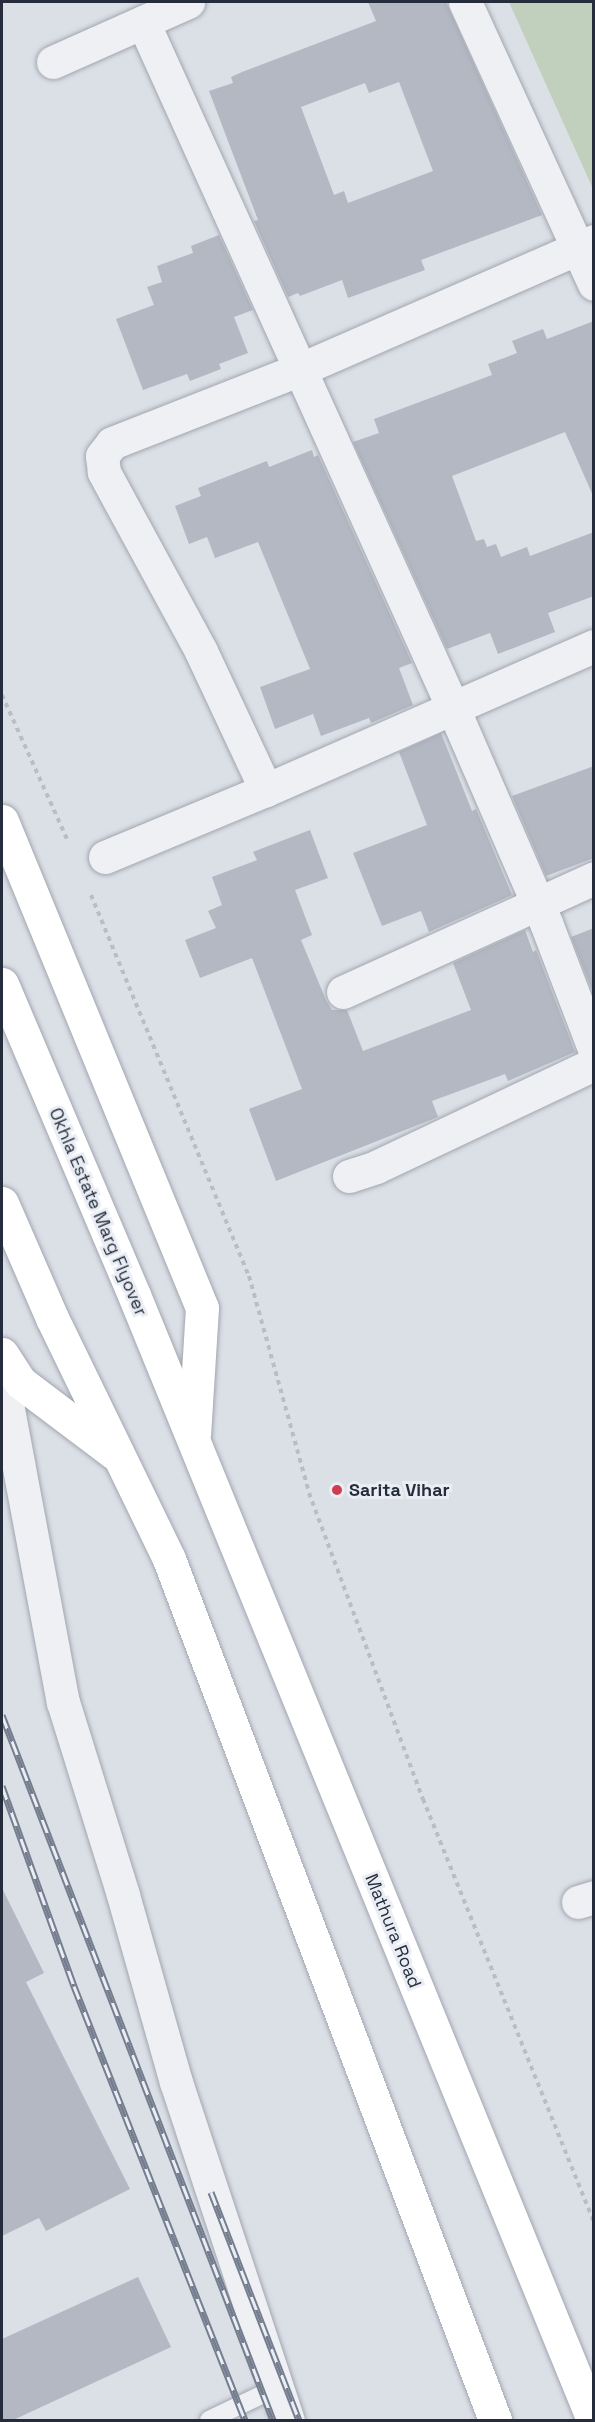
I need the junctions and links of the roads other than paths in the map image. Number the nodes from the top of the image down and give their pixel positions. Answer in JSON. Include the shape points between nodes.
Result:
{"nodes":[{"id":1,"x":188,"y":2,"type":"edge"},
{"id":2,"x":465,"y":2,"type":"edge"},
{"id":3,"x":143,"y":22,"type":"junction"},
{"id":4,"x":53,"y":62,"type":"dead end"},
{"id":5,"x":586,"y":245,"type":"edge"},
{"id":6,"x":594,"y":284,"type":"edge"},
{"id":7,"x":301,"y":369,"type":"junction"},
{"id":8,"x":594,"y":646,"type":"edge"},
{"id":9,"x":453,"y":708,"type":"junction"},
{"id":10,"x":266,"y":790,"type":"junction"},
{"id":11,"x":2,"y":821,"type":"edge"},
{"id":12,"x":105,"y":857,"type":"dead end"},
{"id":13,"x":594,"y":878,"type":"edge"},
{"id":14,"x":537,"y":904,"type":"junction"},
{"id":15,"x":2,"y":984,"type":"edge"},
{"id":16,"x":343,"y":992,"type":"dead end"},
{"id":17,"x":594,"y":1049,"type":"edge"},
{"id":18,"x":594,"y":1064,"type":"edge"},
{"id":19,"x":349,"y":1176,"type":"dead end"},
{"id":20,"x":2,"y":1203,"type":"edge"},
{"id":21,"x":2,"y":1354,"type":"edge"},
{"id":22,"x":2,"y":1377,"type":"edge"},
{"id":23,"x":193,"y":1441,"type":"junction"},
{"id":24,"x":117,"y":1456,"type":"junction"},
{"id":25,"x":278,"y":2387,"type":"junction"},
{"id":26,"x":209,"y":2421,"type":"edge"},
{"id":27,"x":288,"y":2421,"type":"edge"},
{"id":28,"x":495,"y":2421,"type":"edge"},
{"id":29,"x":593,"y":2421,"type":"edge"}],
"edges":[{"from":1,"to":3,"type":"street"},
{"from":2,"to":5,"type":"street"},
{"from":3,"to":4,"type":"street"},
{"from":3,"to":7,"type":"street"},
{"from":5,"to":6,"type":"street"},
{"from":5,"to":7,"type":"street"},
{"from":7,"to":9,"type":"street"},
{"from":7,"to":10,"type":"street","via":[[112,443],[102,456],[104,472],[201,651]]},
{"from":8,"to":9,"type":"street"},
{"from":9,"to":10,"type":"street"},
{"from":9,"to":14,"type":"street"},
{"from":10,"to":12,"type":"street"},
{"from":11,"to":23,"type":"highway","via":[[202,1308]]},
{"from":13,"to":14,"type":"street"},
{"from":14,"to":16,"type":"street"},
{"from":14,"to":17,"type":"street"},
{"from":15,"to":23,"type":"highway","name":"Okhla Estate Marg Flyover"},
{"from":18,"to":19,"type":"street","via":[[376,1167]]},
{"from":20,"to":24,"type":"highway"},
{"from":21,"to":24,"type":"highway","via":[[20,1382]]},
{"from":22,"to":25,"type":"street","via":[[63,1702],[176,2082]]},
{"from":23,"to":29,"type":"highway","name":"Mathura Road"},
{"from":24,"to":28,"type":"highway","via":[[169,1559]]},
{"from":25,"to":26,"type":"lane"},
{"from":25,"to":27,"type":"street"}]}
